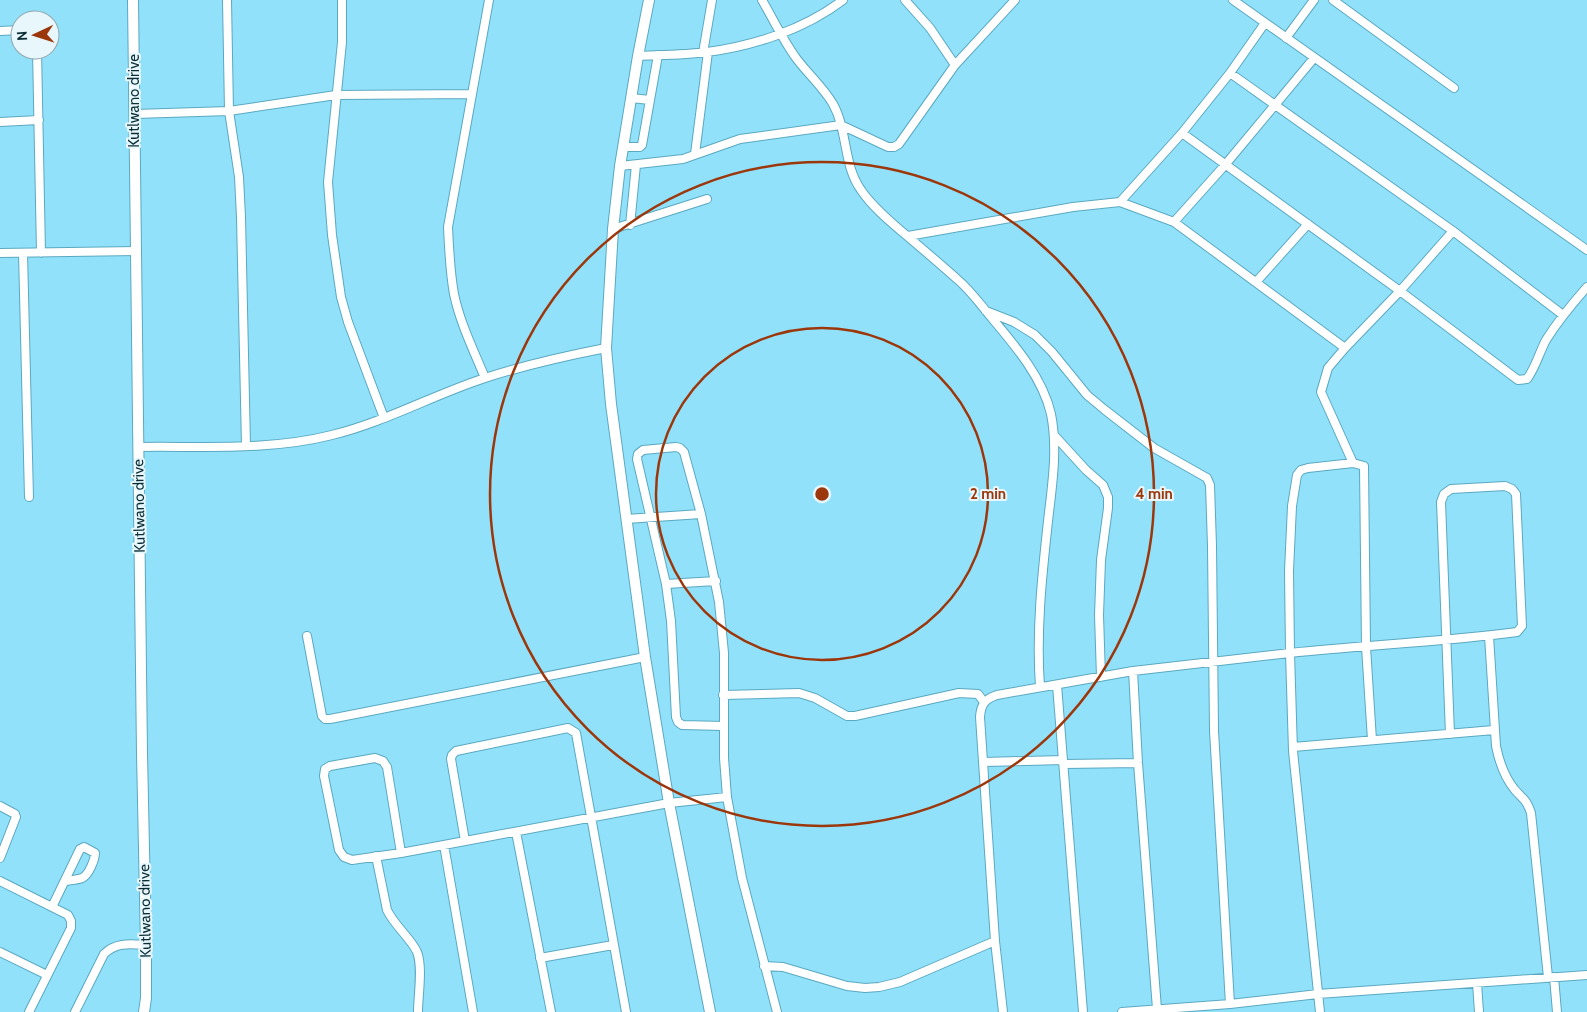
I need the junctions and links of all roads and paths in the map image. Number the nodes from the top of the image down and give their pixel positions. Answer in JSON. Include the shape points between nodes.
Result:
{"nodes":[{"id":1,"x":133,"y":0,"type":"edge"},
{"id":2,"x":227,"y":0,"type":"edge"},
{"id":3,"x":342,"y":0,"type":"edge"},
{"id":4,"x":489,"y":0,"type":"edge"},
{"id":5,"x":649,"y":0,"type":"edge"},
{"id":6,"x":712,"y":0,"type":"edge"},
{"id":7,"x":762,"y":0,"type":"edge"},
{"id":8,"x":843,"y":0,"type":"edge"},
{"id":9,"x":905,"y":0,"type":"edge"},
{"id":10,"x":1015,"y":0,"type":"edge"},
{"id":11,"x":1233,"y":0,"type":"edge"},
{"id":12,"x":1314,"y":0,"type":"edge"},
{"id":13,"x":1333,"y":0,"type":"edge"},
{"id":14,"x":1265,"y":23,"type":"junction"},
{"id":15,"x":781,"y":33,"type":"junction"},
{"id":16,"x":1286,"y":38,"type":"junction"},
{"id":17,"x":705,"y":52,"type":"junction"},
{"id":18,"x":658,"y":55,"type":"junction"},
{"id":19,"x":638,"y":56,"type":"junction"},
{"id":20,"x":1314,"y":58,"type":"junction"},
{"id":21,"x":37,"y":60,"type":"edge"},
{"id":22,"x":955,"y":65,"type":"junction"},
{"id":23,"x":1230,"y":73,"type":"junction"},
{"id":24,"x":1454,"y":88,"type":"dead end"},
{"id":25,"x":472,"y":94,"type":"junction"},
{"id":26,"x":336,"y":96,"type":"junction"},
{"id":27,"x":631,"y":98,"type":"junction"},
{"id":28,"x":650,"y":100,"type":"junction"},
{"id":29,"x":1274,"y":106,"type":"junction"},
{"id":30,"x":229,"y":111,"type":"junction"},
{"id":31,"x":134,"y":114,"type":"junction"},
{"id":32,"x":39,"y":120,"type":"junction"},
{"id":33,"x":0,"y":122,"type":"edge"},
{"id":34,"x":841,"y":125,"type":"junction"},
{"id":35,"x":1182,"y":133,"type":"junction"},
{"id":36,"x":623,"y":147,"type":"junction"},
{"id":37,"x":696,"y":154,"type":"junction"},
{"id":38,"x":636,"y":165,"type":"junction"},
{"id":39,"x":1225,"y":165,"type":"junction"},
{"id":40,"x":620,"y":166,"type":"junction"},
{"id":41,"x":707,"y":199,"type":"dead end"},
{"id":42,"x":1120,"y":202,"type":"junction"},
{"id":43,"x":1174,"y":222,"type":"junction"},
{"id":44,"x":1308,"y":224,"type":"junction"},
{"id":45,"x":630,"y":225,"type":"junction"},
{"id":46,"x":613,"y":230,"type":"junction"},
{"id":47,"x":1453,"y":231,"type":"junction"},
{"id":48,"x":908,"y":236,"type":"junction"},
{"id":49,"x":1587,"y":250,"type":"edge"},
{"id":50,"x":137,"y":251,"type":"junction"},
{"id":51,"x":0,"y":253,"type":"edge"},
{"id":52,"x":23,"y":253,"type":"junction"},
{"id":53,"x":41,"y":253,"type":"junction"},
{"id":54,"x":1256,"y":282,"type":"junction"},
{"id":55,"x":1587,"y":287,"type":"edge"},
{"id":56,"x":1400,"y":291,"type":"junction"},
{"id":57,"x":986,"y":311,"type":"junction"},
{"id":58,"x":1563,"y":315,"type":"junction"},
{"id":59,"x":606,"y":348,"type":"junction"},
{"id":60,"x":1345,"y":348,"type":"junction"},
{"id":61,"x":485,"y":378,"type":"junction"},
{"id":62,"x":384,"y":418,"type":"junction"},
{"id":63,"x":1054,"y":435,"type":"junction"},
{"id":64,"x":246,"y":446,"type":"junction"},
{"id":65,"x":138,"y":447,"type":"junction"},
{"id":66,"x":1353,"y":463,"type":"junction"},
{"id":67,"x":29,"y":497,"type":"dead end"},
{"id":68,"x":701,"y":514,"type":"junction"},
{"id":69,"x":626,"y":518,"type":"junction"},
{"id":70,"x":650,"y":518,"type":"junction"},
{"id":71,"x":716,"y":581,"type":"junction"},
{"id":72,"x":666,"y":584,"type":"junction"},
{"id":73,"x":307,"y":636,"type":"dead end"},
{"id":74,"x":1489,"y":636,"type":"junction"},
{"id":75,"x":1445,"y":640,"type":"junction"},
{"id":76,"x":1366,"y":647,"type":"junction"},
{"id":77,"x":1290,"y":653,"type":"junction"},
{"id":78,"x":645,"y":657,"type":"junction"},
{"id":79,"x":1213,"y":662,"type":"junction"},
{"id":80,"x":1134,"y":671,"type":"junction"},
{"id":81,"x":1100,"y":677,"type":"junction"},
{"id":82,"x":1057,"y":685,"type":"junction"},
{"id":83,"x":1040,"y":687,"type":"junction"},
{"id":84,"x":723,"y":695,"type":"junction"},
{"id":85,"x":984,"y":702,"type":"junction"},
{"id":86,"x":724,"y":726,"type":"junction"},
{"id":87,"x":1494,"y":730,"type":"junction"},
{"id":88,"x":1450,"y":734,"type":"junction"},
{"id":89,"x":1372,"y":740,"type":"junction"},
{"id":90,"x":1293,"y":747,"type":"junction"},
{"id":91,"x":983,"y":762,"type":"junction"},
{"id":92,"x":1064,"y":762,"type":"junction"},
{"id":93,"x":1138,"y":763,"type":"junction"},
{"id":94,"x":727,"y":797,"type":"junction"},
{"id":95,"x":669,"y":803,"type":"junction"},
{"id":96,"x":0,"y":806,"type":"edge"},
{"id":97,"x":591,"y":816,"type":"junction"},
{"id":98,"x":516,"y":832,"type":"junction"},
{"id":99,"x":466,"y":841,"type":"junction"},
{"id":100,"x":3,"y":844,"type":"edge"},
{"id":101,"x":444,"y":845,"type":"junction"},
{"id":102,"x":401,"y":853,"type":"junction"},
{"id":103,"x":376,"y":856,"type":"junction"},
{"id":104,"x":0,"y":858,"type":"edge"},
{"id":105,"x":0,"y":881,"type":"edge"},
{"id":106,"x":65,"y":881,"type":"junction"},
{"id":107,"x":52,"y":907,"type":"junction"},
{"id":108,"x":995,"y":941,"type":"junction"},
{"id":109,"x":613,"y":945,"type":"junction"},
{"id":110,"x":146,"y":946,"type":"junction"},
{"id":111,"x":0,"y":952,"type":"edge"},
{"id":112,"x":540,"y":958,"type":"junction"},
{"id":113,"x":764,"y":966,"type":"junction"},
{"id":114,"x":47,"y":975,"type":"junction"},
{"id":115,"x":1587,"y":975,"type":"edge"},
{"id":116,"x":1551,"y":977,"type":"junction"},
{"id":117,"x":1477,"y":983,"type":"junction"},
{"id":118,"x":1318,"y":994,"type":"junction"},
{"id":119,"x":1230,"y":1004,"type":"junction"},
{"id":120,"x":1157,"y":1010,"type":"junction"},
{"id":121,"x":29,"y":1012,"type":"edge"},
{"id":122,"x":75,"y":1012,"type":"edge"},
{"id":123,"x":144,"y":1012,"type":"edge"},
{"id":124,"x":418,"y":1012,"type":"edge"},
{"id":125,"x":473,"y":1012,"type":"edge"},
{"id":126,"x":551,"y":1012,"type":"edge"},
{"id":127,"x":626,"y":1012,"type":"edge"},
{"id":128,"x":710,"y":1012,"type":"edge"},
{"id":129,"x":777,"y":1012,"type":"edge"},
{"id":130,"x":1003,"y":1012,"type":"edge"},
{"id":131,"x":1083,"y":1012,"type":"edge"},
{"id":132,"x":1122,"y":1012,"type":"edge"},
{"id":133,"x":1320,"y":1012,"type":"edge"},
{"id":134,"x":1479,"y":1012,"type":"edge"},
{"id":135,"x":1557,"y":1012,"type":"edge"}],
"edges":[{"from":1,"to":31,"type":"street","name":"Kutlwano drive"},
{"from":2,"to":30,"type":"street"},
{"from":3,"to":26,"type":"street","via":[[342,42]]},
{"from":4,"to":25,"type":"street"},
{"from":5,"to":19,"type":"street"},
{"from":6,"to":17,"type":"street"},
{"from":7,"to":15,"type":"street"},
{"from":8,"to":15,"type":"street","via":[[810,21]]},
{"from":9,"to":22,"type":"street","via":[[930,28]]},
{"from":10,"to":22,"type":"street"},
{"from":11,"to":14,"type":"street"},
{"from":12,"to":16,"type":"street"},
{"from":13,"to":24,"type":"street"},
{"from":14,"to":16,"type":"street"},
{"from":14,"to":23,"type":"street"},
{"from":15,"to":17,"type":"street","via":[[752,43]]},
{"from":15,"to":34,"type":"street","via":[[822,88]]},
{"from":16,"to":20,"type":"street"},
{"from":17,"to":18,"type":"street"},
{"from":17,"to":37,"type":"street"},
{"from":18,"to":19,"type":"street"},
{"from":18,"to":28,"type":"street"},
{"from":19,"to":27,"type":"street"},
{"from":20,"to":29,"type":"street"},
{"from":20,"to":49,"type":"street"},
{"from":21,"to":32,"type":"street"},
{"from":22,"to":34,"type":"street","via":[[894,147]]},
{"from":23,"to":29,"type":"street"},
{"from":23,"to":35,"type":"street"},
{"from":25,"to":26,"type":"street"},
{"from":25,"to":61,"type":"street","via":[[448,227],[449,264],[454,296]]},
{"from":26,"to":30,"type":"street"},
{"from":26,"to":62,"type":"street","via":[[328,182],[336,267],[348,322]]},
{"from":27,"to":28,"type":"street"},
{"from":27,"to":36,"type":"street"},
{"from":28,"to":36,"type":"street","via":[[642,145]]},
{"from":29,"to":39,"type":"street"},
{"from":29,"to":47,"type":"street"},
{"from":30,"to":31,"type":"street"},
{"from":30,"to":64,"type":"street","via":[[239,177]]},
{"from":31,"to":50,"type":"street","name":"Kutlwano drive"},
{"from":32,"to":33,"type":"street"},
{"from":32,"to":53,"type":"street"},
{"from":34,"to":37,"type":"street","via":[[740,139]]},
{"from":34,"to":48,"type":"street","via":[[852,172],[860,190]]},
{"from":35,"to":39,"type":"street"},
{"from":35,"to":42,"type":"street"},
{"from":36,"to":40,"type":"street"},
{"from":37,"to":38,"type":"street","via":[[683,159]]},
{"from":38,"to":40,"type":"street"},
{"from":38,"to":45,"type":"street"},
{"from":39,"to":43,"type":"street"},
{"from":39,"to":44,"type":"street"},
{"from":40,"to":46,"type":"street"},
{"from":41,"to":45,"type":"street"},
{"from":42,"to":43,"type":"street"},
{"from":42,"to":48,"type":"street","via":[[1072,207]]},
{"from":43,"to":54,"type":"street"},
{"from":44,"to":54,"type":"street"},
{"from":44,"to":56,"type":"street"},
{"from":45,"to":46,"type":"street"},
{"from":46,"to":59,"type":"street"},
{"from":47,"to":56,"type":"street"},
{"from":47,"to":58,"type":"street"},
{"from":48,"to":57,"type":"street","via":[[959,281]]},
{"from":50,"to":53,"type":"street"},
{"from":50,"to":65,"type":"street","name":"Kutlwano drive"},
{"from":51,"to":52,"type":"street"},
{"from":52,"to":53,"type":"street"},
{"from":52,"to":67,"type":"street"},
{"from":54,"to":60,"type":"street"},
{"from":55,"to":58,"type":"street"},
{"from":56,"to":58,"type":"street","via":[[1518,380],[1526,379],[1534,370]]},
{"from":56,"to":60,"type":"street"},
{"from":57,"to":63,"type":"street","via":[[1033,373],[1048,406]]},
{"from":57,"to":79,"type":"street","via":[[1035,335],[1086,395],[1154,448],[1207,478],[1212,546]]},
{"from":59,"to":61,"type":"street"},
{"from":59,"to":69,"type":"street"},
{"from":60,"to":66,"type":"street","via":[[1328,368],[1321,392]]},
{"from":61,"to":62,"type":"street"},
{"from":62,"to":64,"type":"street","via":[[331,436]]},
{"from":63,"to":81,"type":"street","via":[[1104,485],[1108,497],[1101,560]]},
{"from":63,"to":83,"type":"street","via":[[1040,593]]},
{"from":64,"to":65,"type":"street"},
{"from":65,"to":110,"type":"street","name":"Kutlwano drive"},
{"from":66,"to":76,"type":"street","via":[[1361,464],[1365,470]]},
{"from":66,"to":77,"type":"street","via":[[1308,468],[1297,475],[1289,571]]},
{"from":68,"to":70,"type":"street"},
{"from":68,"to":70,"type":"street","via":[[684,452],[676,447],[643,450],[638,454]]},
{"from":68,"to":71,"type":"street"},
{"from":69,"to":70,"type":"street"},
{"from":69,"to":78,"type":"street"},
{"from":70,"to":72,"type":"street"},
{"from":71,"to":72,"type":"street"},
{"from":71,"to":84,"type":"street","via":[[724,653]]},
{"from":72,"to":86,"type":"street","via":[[678,722],[682,725]]},
{"from":73,"to":78,"type":"street","via":[[322,716],[330,719]]},
{"from":74,"to":75,"type":"street"},
{"from":74,"to":75,"type":"street","via":[[1517,632],[1522,626],[1516,494],[1505,486],[1451,489],[1444,494],[1441,502]]},
{"from":74,"to":87,"type":"street"},
{"from":75,"to":76,"type":"street"},
{"from":75,"to":88,"type":"street"},
{"from":76,"to":77,"type":"street"},
{"from":76,"to":89,"type":"street"},
{"from":77,"to":79,"type":"street"},
{"from":77,"to":90,"type":"street"},
{"from":78,"to":95,"type":"street"},
{"from":79,"to":80,"type":"street"},
{"from":79,"to":119,"type":"street"},
{"from":80,"to":81,"type":"street"},
{"from":80,"to":93,"type":"street"},
{"from":81,"to":82,"type":"street"},
{"from":82,"to":83,"type":"street"},
{"from":82,"to":92,"type":"street"},
{"from":83,"to":85,"type":"street","via":[[997,695]]},
{"from":84,"to":85,"type":"street","via":[[799,693],[847,716],[959,693],[978,694]]},
{"from":84,"to":86,"type":"street"},
{"from":85,"to":91,"type":"street","via":[[980,708]]},
{"from":86,"to":94,"type":"street"},
{"from":87,"to":88,"type":"street"},
{"from":87,"to":116,"type":"street","via":[[1499,760],[1531,813]]},
{"from":88,"to":89,"type":"street"},
{"from":89,"to":90,"type":"street"},
{"from":90,"to":118,"type":"street"},
{"from":91,"to":92,"type":"street"},
{"from":91,"to":108,"type":"street"},
{"from":92,"to":93,"type":"street"},
{"from":92,"to":131,"type":"street"},
{"from":93,"to":120,"type":"street"},
{"from":94,"to":95,"type":"street"},
{"from":94,"to":113,"type":"street","via":[[742,878]]},
{"from":95,"to":97,"type":"street"},
{"from":95,"to":128,"type":"street"},
{"from":96,"to":100,"type":"street","via":[[16,817]]},
{"from":97,"to":98,"type":"street"},
{"from":97,"to":99,"type":"street","via":[[576,733],[568,728],[456,751],[452,755]]},
{"from":97,"to":109,"type":"street"},
{"from":98,"to":99,"type":"street"},
{"from":98,"to":112,"type":"street"},
{"from":99,"to":101,"type":"street"},
{"from":100,"to":104,"type":"street"},
{"from":101,"to":102,"type":"street"},
{"from":101,"to":125,"type":"street"},
{"from":102,"to":103,"type":"street"},
{"from":102,"to":103,"type":"street","via":[[387,767],[383,761],[375,758],[330,766],[325,769],[324,776],[339,850],[352,860]]},
{"from":103,"to":124,"type":"street","via":[[387,910],[417,952]]},
{"from":105,"to":107,"type":"street"},
{"from":106,"to":106,"type":"street","via":[[80,849],[84,847],[95,853],[84,877]]},
{"from":106,"to":107,"type":"street"},
{"from":107,"to":114,"type":"street","via":[[68,915],[71,928]]},
{"from":108,"to":113,"type":"street","via":[[879,988],[847,986],[783,967]]},
{"from":108,"to":130,"type":"street"},
{"from":109,"to":112,"type":"street"},
{"from":109,"to":127,"type":"street"},
{"from":110,"to":122,"type":"street","via":[[124,944],[111,947],[104,954]]},
{"from":110,"to":123,"type":"street","name":"Kutlwano drive"},
{"from":111,"to":114,"type":"street"},
{"from":112,"to":126,"type":"street"},
{"from":113,"to":129,"type":"street"},
{"from":114,"to":121,"type":"street"},
{"from":115,"to":116,"type":"street"},
{"from":116,"to":117,"type":"street"},
{"from":116,"to":135,"type":"street"},
{"from":117,"to":118,"type":"street"},
{"from":117,"to":134,"type":"street"},
{"from":118,"to":119,"type":"street"},
{"from":118,"to":133,"type":"street"},
{"from":119,"to":120,"type":"street"},
{"from":120,"to":132,"type":"street"}]}
